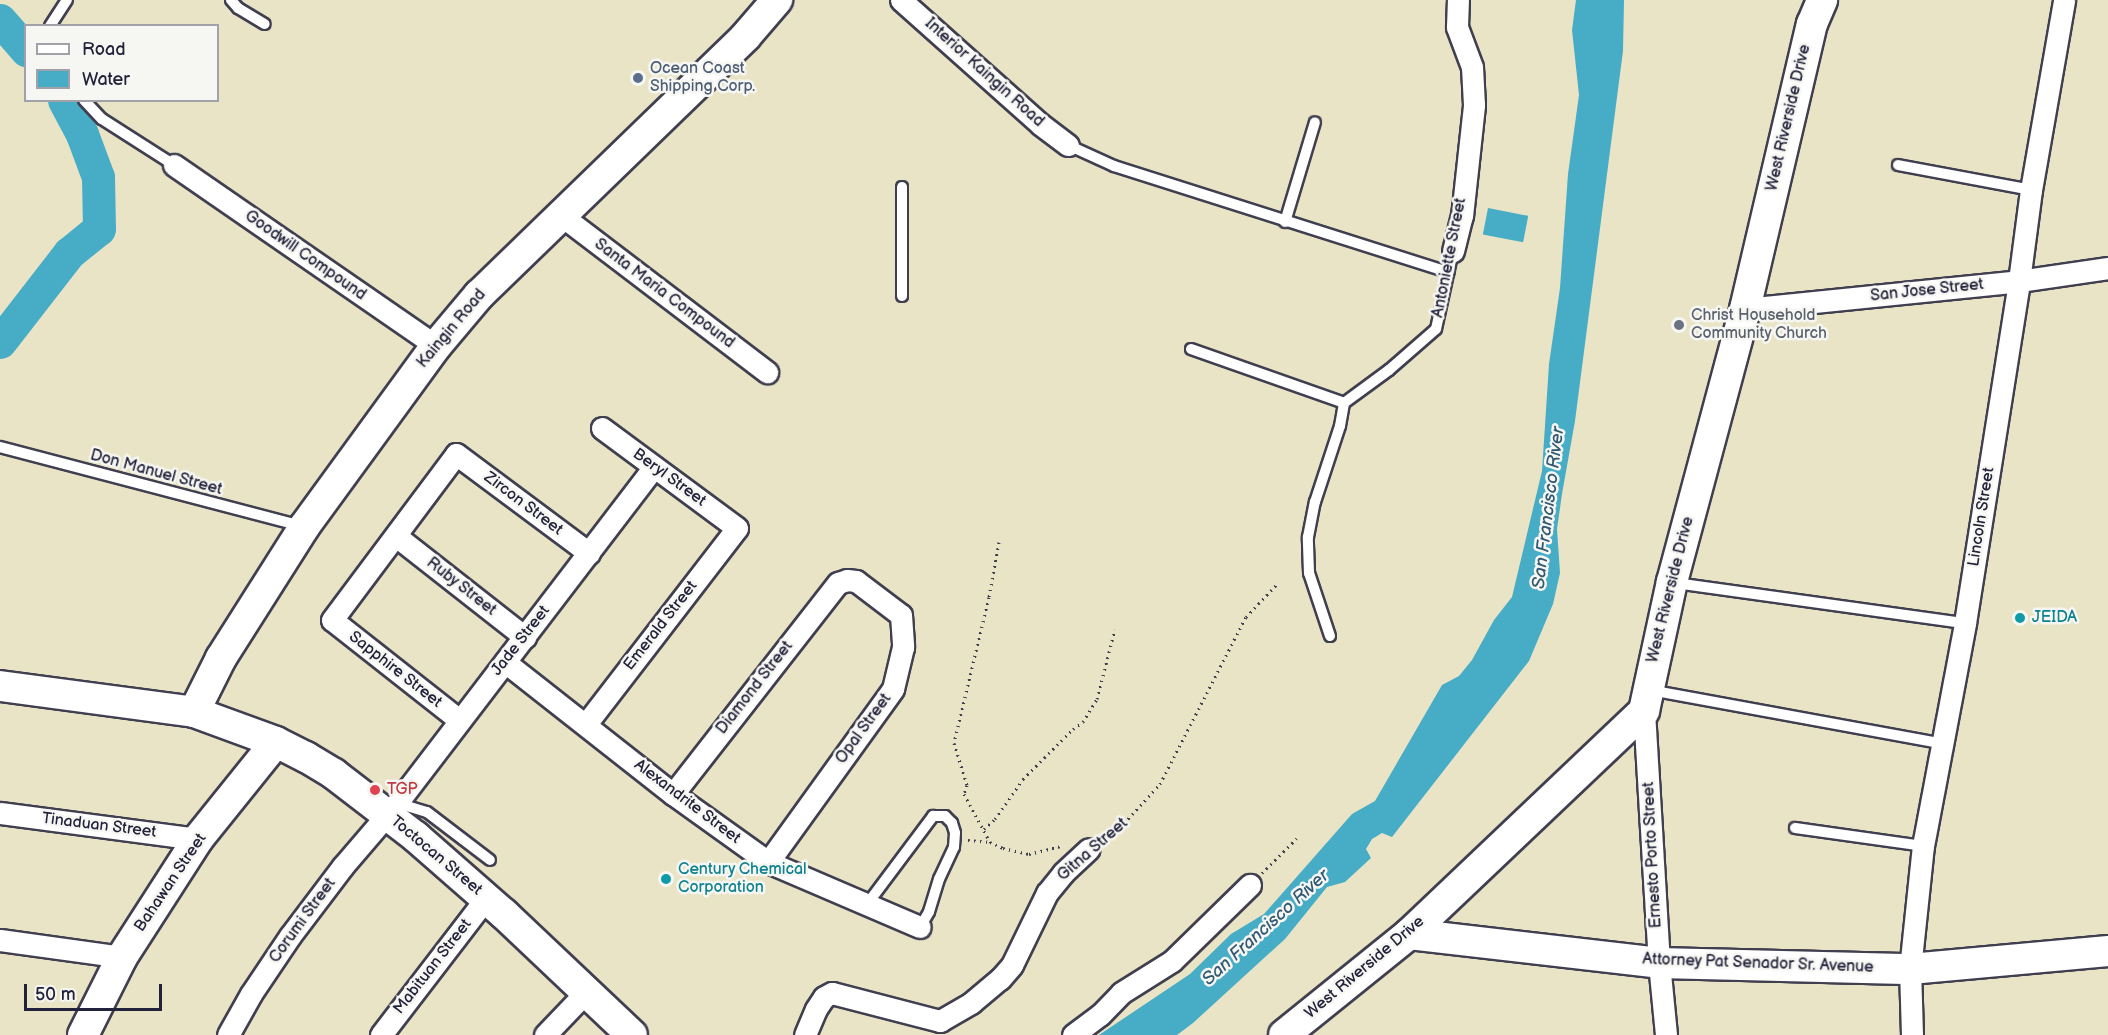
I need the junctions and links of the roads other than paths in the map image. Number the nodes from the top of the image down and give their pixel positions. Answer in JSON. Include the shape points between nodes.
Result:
{"nodes":[{"id":1,"x":67,"y":0,"type":"edge"},
{"id":2,"x":231,"y":0,"type":"edge"},
{"id":3,"x":777,"y":0,"type":"edge"},
{"id":4,"x":901,"y":0,"type":"edge"},
{"id":5,"x":1458,"y":0,"type":"edge"},
{"id":6,"x":1822,"y":0,"type":"edge"},
{"id":7,"x":2064,"y":0,"type":"edge"},
{"id":8,"x":51,"y":24,"type":"edge"},
{"id":9,"x":264,"y":24,"type":"dead end"},
{"id":10,"x":86,"y":102,"type":"edge"},
{"id":11,"x":1316,"y":122,"type":"dead end"},
{"id":12,"x":1068,"y":145,"type":"joint"},
{"id":13,"x":174,"y":165,"type":"joint"},
{"id":14,"x":1898,"y":165,"type":"dead end"},
{"id":15,"x":902,"y":187,"type":"dead end"},
{"id":16,"x":2031,"y":190,"type":"junction"},
{"id":17,"x":562,"y":216,"type":"junction"},
{"id":18,"x":1285,"y":222,"type":"junction"},
{"id":19,"x":1453,"y":251,"type":"joint"},
{"id":20,"x":2108,"y":268,"type":"edge"},
{"id":21,"x":1449,"y":272,"type":"junction"},
{"id":22,"x":2019,"y":281,"type":"junction"},
{"id":23,"x":902,"y":296,"type":"dead end"},
{"id":24,"x":1745,"y":309,"type":"junction"},
{"id":25,"x":436,"y":346,"type":"junction"},
{"id":26,"x":1191,"y":349,"type":"dead end"},
{"id":27,"x":766,"y":372,"type":"dead end"},
{"id":28,"x":1344,"y":403,"type":"junction"},
{"id":29,"x":602,"y":428,"type":"dead end"},
{"id":30,"x":0,"y":447,"type":"edge"},
{"id":31,"x":654,"y":467,"type":"junction"},
{"id":32,"x":304,"y":527,"type":"junction"},
{"id":33,"x":737,"y":528,"type":"joint"},
{"id":34,"x":396,"y":536,"type":"junction"},
{"id":35,"x":589,"y":554,"type":"junction"},
{"id":36,"x":1672,"y":582,"type":"junction"},
{"id":37,"x":838,"y":583,"type":"joint"},
{"id":38,"x":1965,"y":623,"type":"junction"},
{"id":39,"x":1330,"y":636,"type":"dead end"},
{"id":40,"x":525,"y":637,"type":"junction"},
{"id":41,"x":505,"y":662,"type":"junction"},
{"id":42,"x":0,"y":686,"type":"edge"},
{"id":43,"x":1646,"y":700,"type":"junction"},
{"id":44,"x":194,"y":712,"type":"junction"},
{"id":45,"x":458,"y":719,"type":"junction"},
{"id":46,"x":586,"y":724,"type":"junction"},
{"id":47,"x":276,"y":742,"type":"junction"},
{"id":48,"x":1943,"y":744,"type":"junction"},
{"id":49,"x":673,"y":794,"type":"junction"},
{"id":50,"x":392,"y":808,"type":"junction"},
{"id":51,"x":0,"y":813,"type":"edge"},
{"id":52,"x":1795,"y":828,"type":"dead end"},
{"id":53,"x":198,"y":839,"type":"junction"},
{"id":54,"x":1923,"y":846,"type":"junction"},
{"id":55,"x":1089,"y":849,"type":"road end"},
{"id":56,"x":490,"y":860,"type":"dead end"},
{"id":57,"x":768,"y":861,"type":"junction"},
{"id":58,"x":1250,"y":885,"type":"road end"},
{"id":59,"x":486,"y":898,"type":"junction"},
{"id":60,"x":868,"y":903,"type":"junction"},
{"id":61,"x":920,"y":927,"type":"joint"},
{"id":62,"x":1409,"y":934,"type":"junction"},
{"id":63,"x":0,"y":940,"type":"edge"},
{"id":64,"x":2108,"y":951,"type":"edge"},
{"id":65,"x":122,"y":957,"type":"junction"},
{"id":66,"x":1659,"y":963,"type":"junction"},
{"id":67,"x":1910,"y":969,"type":"junction"},
{"id":68,"x":587,"y":991,"type":"junction"},
{"id":69,"x":83,"y":1035,"type":"edge"},
{"id":70,"x":228,"y":1035,"type":"edge"},
{"id":71,"x":381,"y":1035,"type":"edge"},
{"id":72,"x":545,"y":1035,"type":"edge"},
{"id":73,"x":632,"y":1035,"type":"edge"},
{"id":74,"x":805,"y":1035,"type":"edge"},
{"id":75,"x":1073,"y":1035,"type":"edge"},
{"id":76,"x":1284,"y":1035,"type":"edge"},
{"id":77,"x":1666,"y":1035,"type":"edge"},
{"id":78,"x":1912,"y":1035,"type":"edge"}],
"edges":[{"from":1,"to":8,"type":"lane"},
{"from":2,"to":9,"type":"lane"},
{"from":3,"to":17,"type":"street","name":"Kaingin Road","via":[[746,36]]},
{"from":4,"to":12,"type":"street","name":"Interior Kaingin Road"},
{"from":5,"to":19,"type":"street","name":"Antoniette Street","via":[[1457,27],[1472,67],[1474,105],[1462,216]]},
{"from":6,"to":24,"type":"street","name":"West Riverside Drive","via":[[1812,24]]},
{"from":7,"to":16,"type":"street","name":"Lincoln Street"},
{"from":10,"to":13,"type":"lane","via":[[102,118]]},
{"from":11,"to":18,"type":"lane"},
{"from":12,"to":18,"type":"lane","via":[[1114,166]]},
{"from":13,"to":25,"type":"street","name":"Goodwill Compound"},
{"from":14,"to":16,"type":"lane"},
{"from":15,"to":23,"type":"lane"},
{"from":16,"to":22,"type":"street","name":"Lincoln Street"},
{"from":17,"to":25,"type":"street","name":"Kaingin Road","via":[[479,295]]},
{"from":17,"to":27,"type":"street","name":"Santa Maria Compound"},
{"from":18,"to":21,"type":"lane"},
{"from":19,"to":21,"type":"lane","name":"Antoniette Street"},
{"from":20,"to":22,"type":"street","name":"San Jose Street"},
{"from":21,"to":28,"type":"lane","name":"Antoniette Street","via":[[1436,329]]},
{"from":22,"to":24,"type":"street","name":"San Jose Street"},
{"from":22,"to":38,"type":"street","name":"Lincoln Street"},
{"from":24,"to":36,"type":"street","name":"West Riverside Drive"},
{"from":25,"to":32,"type":"street","name":"Kaingin Road"},
{"from":26,"to":28,"type":"lane"},
{"from":28,"to":39,"type":"lane","via":[[1308,537],[1309,573]]},
{"from":29,"to":31,"type":"street","name":"Beryl Street"},
{"from":30,"to":32,"type":"lane","name":"Don Manuel Street"},
{"from":31,"to":33,"type":"street","name":"Beryl Street"},
{"from":31,"to":35,"type":"street","name":"Jade Street"},
{"from":32,"to":44,"type":"street","name":"Kaingin Road","via":[[221,658]]},
{"from":33,"to":46,"type":"street","name":"Emerald Street"},
{"from":34,"to":35,"type":"street","name":"Zircon Street","via":[[456,454]]},
{"from":34,"to":40,"type":"street","name":"Ruby Street"},
{"from":34,"to":45,"type":"street","name":"Sapphire Street","via":[[332,620]]},
{"from":35,"to":40,"type":"street","name":"Jade Street"},
{"from":36,"to":38,"type":"lane"},
{"from":36,"to":43,"type":"street","name":"West Riverside Drive"},
{"from":37,"to":49,"type":"street","name":"Diamond Street"},
{"from":37,"to":57,"type":"street","name":"Opal Street","via":[[856,581],[901,615],[901,658],[893,689]]},
{"from":38,"to":48,"type":"street","name":"Lincoln Street"},
{"from":40,"to":41,"type":"street","name":"Jade Street"},
{"from":41,"to":45,"type":"street","name":"Jade Street"},
{"from":41,"to":46,"type":"street","name":"Alexandrite Street"},
{"from":42,"to":44,"type":"street","name":"Toctocan Street"},
{"from":43,"to":48,"type":"lane"},
{"from":43,"to":62,"type":"street","name":"West Riverside Drive"},
{"from":43,"to":66,"type":"street","name":"Ernesto Porto Street"},
{"from":44,"to":47,"type":"street","name":"Toctocan Street"},
{"from":45,"to":50,"type":"street","name":"Jade Street"},
{"from":46,"to":49,"type":"street","name":"Alexandrite Street"},
{"from":47,"to":50,"type":"street","name":"Toctocan Street"},
{"from":47,"to":53,"type":"street","name":"Bahawan Street"},
{"from":48,"to":54,"type":"street","name":"Lincoln Street"},
{"from":49,"to":57,"type":"street","name":"Alexandrite Street"},
{"from":50,"to":56,"type":"lane","via":[[427,812]]},
{"from":50,"to":59,"type":"street","name":"Toctocan Street"},
{"from":50,"to":70,"type":"street","name":"Corumi Street","via":[[290,936]]},
{"from":51,"to":53,"type":"street","name":"Tinaduan Street"},
{"from":52,"to":54,"type":"lane"},
{"from":53,"to":65,"type":"street","name":"Bahawan Street"},
{"from":54,"to":67,"type":"street","name":"Lincoln Street"},
{"from":55,"to":74,"type":"street","name":"Gitna Street","via":[[1047,893],[1012,965],[971,1003],[935,1021],[832,993],[816,1009]]},
{"from":57,"to":60,"type":"street","name":"Alexandrite Street"},
{"from":58,"to":75,"type":"street","via":[[1172,961],[1121,993]]},
{"from":59,"to":68,"type":"street","name":"Toctocan Street"},
{"from":59,"to":71,"type":"street","name":"Mabituan Street"},
{"from":60,"to":61,"type":"street","name":"Alexandrite Street"},
{"from":60,"to":61,"type":"lane","via":[[933,816],[949,818],[956,838]]},
{"from":62,"to":66,"type":"street","name":"Attorney Pat Senador Sr. Avenue"},
{"from":62,"to":76,"type":"street","name":"West Riverside Drive"},
{"from":63,"to":65,"type":"street"},
{"from":64,"to":67,"type":"street","name":"Attorney Pat Senador Sr. Avenue"},
{"from":65,"to":69,"type":"street","name":"Bahawan Street"},
{"from":66,"to":67,"type":"street","name":"Attorney Pat Senador Sr. Avenue"},
{"from":66,"to":77,"type":"street","name":"Ernesto Porto Street"},
{"from":67,"to":78,"type":"street","name":"Lincoln Street"},
{"from":68,"to":72,"type":"street"},
{"from":68,"to":73,"type":"street","name":"Toctocan Street"}]}
